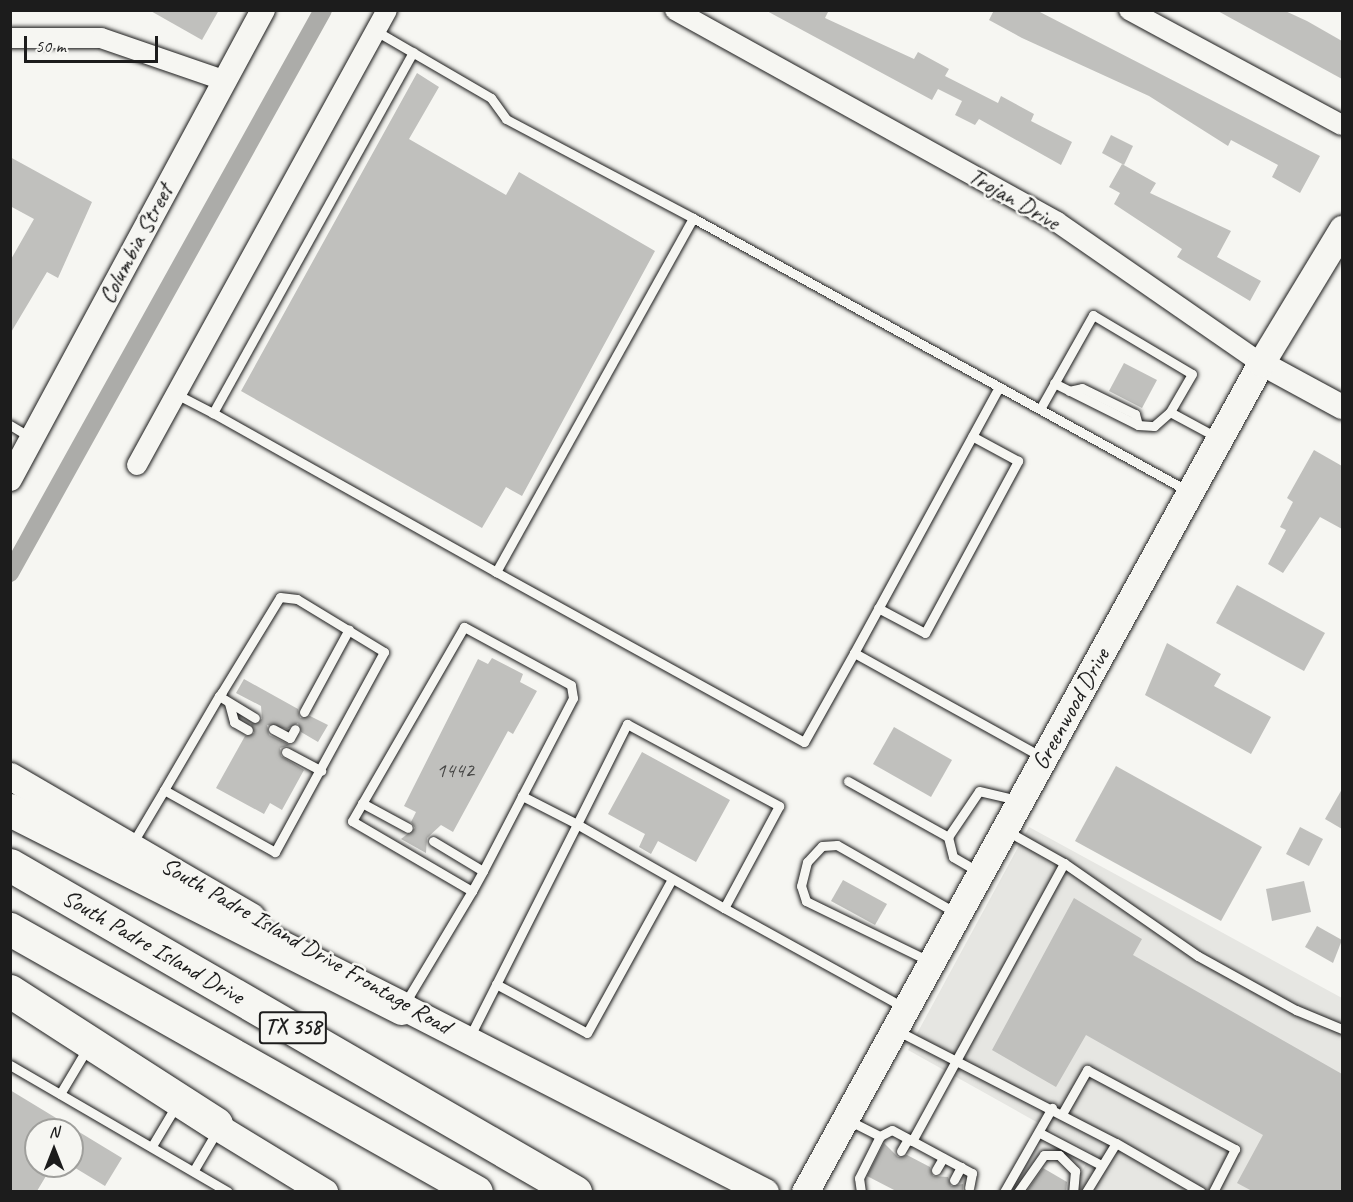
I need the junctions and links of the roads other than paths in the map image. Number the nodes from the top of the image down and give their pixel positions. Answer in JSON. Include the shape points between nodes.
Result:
{"nodes":[{"id":1,"x":263,"y":10,"type":"edge"},
{"id":2,"x":387,"y":10,"type":"edge"},
{"id":3,"x":675,"y":10,"type":"edge"},
{"id":4,"x":1129,"y":10,"type":"edge"},
{"id":5,"x":376,"y":31,"type":"junction"},
{"id":6,"x":10,"y":38,"type":"edge"},
{"id":7,"x":413,"y":52,"type":"junction"},
{"id":8,"x":223,"y":80,"type":"junction"},
{"id":9,"x":1342,"y":125,"type":"edge"},
{"id":10,"x":693,"y":218,"type":"junction"},
{"id":11,"x":1339,"y":245,"type":"edge"},
{"id":12,"x":1261,"y":363,"type":"junction"},
{"id":13,"x":1054,"y":383,"type":"junction"},
{"id":14,"x":999,"y":387,"type":"junction"},
{"id":15,"x":176,"y":394,"type":"junction"},
{"id":16,"x":1342,"y":407,"type":"edge"},
{"id":17,"x":1040,"y":410,"type":"junction"},
{"id":18,"x":1170,"y":412,"type":"junction"},
{"id":19,"x":213,"y":413,"type":"junction"},
{"id":20,"x":10,"y":425,"type":"edge"},
{"id":21,"x":972,"y":436,"type":"junction"},
{"id":22,"x":32,"y":438,"type":"junction"},
{"id":23,"x":1220,"y":439,"type":"junction"},
{"id":24,"x":137,"y":465,"type":"dead end"},
{"id":25,"x":10,"y":479,"type":"edge"},
{"id":26,"x":1190,"y":492,"type":"junction"},
{"id":27,"x":496,"y":572,"type":"junction"},
{"id":28,"x":878,"y":608,"type":"junction"},
{"id":29,"x":349,"y":628,"type":"junction"},
{"id":30,"x":854,"y":653,"type":"junction"},
{"id":31,"x":219,"y":696,"type":"junction"},
{"id":32,"x":230,"y":703,"type":"junction"},
{"id":33,"x":304,"y":712,"type":"dead end"},
{"id":34,"x":255,"y":718,"type":"dead end"},
{"id":35,"x":273,"y":729,"type":"dead end"},
{"id":36,"x":295,"y":729,"type":"dead end"},
{"id":37,"x":248,"y":730,"type":"dead end"},
{"id":38,"x":286,"y":752,"type":"dead end"},
{"id":39,"x":1043,"y":758,"type":"junction"},
{"id":40,"x":321,"y":771,"type":"junction"},
{"id":41,"x":10,"y":776,"type":"edge"},
{"id":42,"x":848,"y":781,"type":"dead end"},
{"id":43,"x":164,"y":789,"type":"junction"},
{"id":44,"x":522,"y":796,"type":"junction"},
{"id":45,"x":1020,"y":801,"type":"junction"},
{"id":46,"x":362,"y":803,"type":"junction"},
{"id":47,"x":10,"y":810,"type":"edge"},
{"id":48,"x":577,"y":825,"type":"junction"},
{"id":49,"x":408,"y":828,"type":"dead end"},
{"id":50,"x":1004,"y":830,"type":"junction"},
{"id":51,"x":948,"y":837,"type":"junction"},
{"id":52,"x":433,"y":841,"type":"dead end"},
{"id":53,"x":132,"y":844,"type":"junction"},
{"id":54,"x":1064,"y":863,"type":"junction"},
{"id":55,"x":10,"y":865,"type":"edge"},
{"id":56,"x":483,"y":871,"type":"junction"},
{"id":57,"x":980,"y":873,"type":"junction"},
{"id":58,"x":672,"y":879,"type":"junction"},
{"id":59,"x":472,"y":891,"type":"junction"},
{"id":60,"x":723,"y":908,"type":"junction"},
{"id":61,"x":958,"y":914,"type":"junction"},
{"id":62,"x":10,"y":929,"type":"edge"},
{"id":63,"x":931,"y":962,"type":"junction"},
{"id":64,"x":496,"y":984,"type":"junction"},
{"id":65,"x":10,"y":991,"type":"edge"},
{"id":66,"x":402,"y":1008,"type":"junction"},
{"id":67,"x":10,"y":1010,"type":"edge"},
{"id":68,"x":900,"y":1019,"type":"junction"},
{"id":69,"x":1342,"y":1029,"type":"edge"},
{"id":70,"x":468,"y":1040,"type":"junction"},
{"id":71,"x":86,"y":1052,"type":"junction"},
{"id":72,"x":957,"y":1057,"type":"junction"},
{"id":73,"x":10,"y":1065,"type":"edge"},
{"id":74,"x":60,"y":1094,"type":"junction"},
{"id":75,"x":177,"y":1103,"type":"junction"},
{"id":76,"x":1052,"y":1108,"type":"junction"},
{"id":77,"x":1062,"y":1114,"type":"junction"},
{"id":78,"x":845,"y":1118,"type":"junction"},
{"id":79,"x":217,"y":1125,"type":"junction"},
{"id":80,"x":1040,"y":1132,"type":"junction"},
{"id":81,"x":880,"y":1136,"type":"junction"},
{"id":82,"x":910,"y":1140,"type":"junction"},
{"id":83,"x":1116,"y":1143,"type":"junction"},
{"id":84,"x":152,"y":1146,"type":"junction"},
{"id":85,"x":901,"y":1152,"type":"dead end"},
{"id":86,"x":704,"y":1157,"type":"junction"},
{"id":87,"x":943,"y":1158,"type":"junction"},
{"id":88,"x":1101,"y":1165,"type":"junction"},
{"id":89,"x":961,"y":1167,"type":"junction"},
{"id":90,"x":194,"y":1170,"type":"junction"},
{"id":91,"x":936,"y":1170,"type":"dead end"},
{"id":92,"x":954,"y":1180,"type":"dead end"},
{"id":93,"x":969,"y":1188,"type":"dead end"},
{"id":94,"x":228,"y":1191,"type":"edge"},
{"id":95,"x":324,"y":1191,"type":"edge"},
{"id":96,"x":476,"y":1191,"type":"edge"},
{"id":97,"x":575,"y":1191,"type":"edge"},
{"id":98,"x":719,"y":1191,"type":"edge"},
{"id":99,"x":765,"y":1191,"type":"edge"},
{"id":100,"x":805,"y":1191,"type":"edge"},
{"id":101,"x":861,"y":1191,"type":"edge"},
{"id":102,"x":1004,"y":1191,"type":"edge"},
{"id":103,"x":1018,"y":1191,"type":"edge"},
{"id":104,"x":1073,"y":1191,"type":"edge"},
{"id":105,"x":1086,"y":1191,"type":"edge"},
{"id":106,"x":1201,"y":1191,"type":"edge"},
{"id":107,"x":1213,"y":1191,"type":"edge"}],
"edges":[{"from":1,"to":8,"type":"street","name":"Columbia Street"},
{"from":2,"to":5,"type":"street"},
{"from":3,"to":12,"type":"street","name":"Trojan Drive","via":[[1057,222]]},
{"from":4,"to":9,"type":"street"},
{"from":5,"to":7,"type":"lane"},
{"from":5,"to":15,"type":"street"},
{"from":6,"to":8,"type":"street","via":[[101,38]]},
{"from":7,"to":10,"type":"lane","via":[[491,98],[506,119]]},
{"from":7,"to":19,"type":"lane"},
{"from":8,"to":22,"type":"street","name":"Columbia Street"},
{"from":10,"to":14,"type":"lane"},
{"from":10,"to":27,"type":"lane"},
{"from":11,"to":12,"type":"main road","name":"Greenwood Drive"},
{"from":12,"to":16,"type":"street","name":"Trojan Drive"},
{"from":12,"to":23,"type":"main road","name":"Greenwood Drive"},
{"from":13,"to":17,"type":"lane"},
{"from":13,"to":18,"type":"lane","via":[[1138,425],[1154,426]]},
{"from":13,"to":18,"type":"lane","via":[[1092,315],[1192,374]]},
{"from":14,"to":17,"type":"lane"},
{"from":14,"to":21,"type":"lane"},
{"from":15,"to":19,"type":"lane"},
{"from":15,"to":24,"type":"street"},
{"from":17,"to":26,"type":"lane"},
{"from":18,"to":23,"type":"lane"},
{"from":19,"to":27,"type":"lane"},
{"from":20,"to":22,"type":"lane"},
{"from":21,"to":28,"type":"lane"},
{"from":21,"to":28,"type":"lane","via":[[1018,461],[925,633]]},
{"from":22,"to":25,"type":"street","name":"Columbia Street"},
{"from":23,"to":26,"type":"main road","name":"Greenwood Drive"},
{"from":26,"to":39,"type":"main road","name":"Greenwood Drive"},
{"from":27,"to":30,"type":"lane","via":[[804,742]]},
{"from":28,"to":30,"type":"lane"},
{"from":29,"to":31,"type":"lane","via":[[297,599],[280,597]]},
{"from":29,"to":33,"type":"lane"},
{"from":29,"to":40,"type":"lane","via":[[384,652],[383,660]]},
{"from":30,"to":39,"type":"lane"},
{"from":31,"to":32,"type":"lane"},
{"from":31,"to":43,"type":"lane"},
{"from":32,"to":34,"type":"lane"},
{"from":32,"to":37,"type":"lane","via":[[234,722]]},
{"from":35,"to":36,"type":"lane","via":[[290,738]]},
{"from":38,"to":40,"type":"lane"},
{"from":39,"to":45,"type":"main road","name":"Greenwood Drive"},
{"from":40,"to":43,"type":"lane","via":[[275,852]]},
{"from":41,"to":53,"type":"main road","name":"South Padre Island Drive Frontage Road"},
{"from":42,"to":51,"type":"lane"},
{"from":43,"to":53,"type":"lane"},
{"from":44,"to":46,"type":"lane","via":[[573,698],[571,685],[464,627]]},
{"from":44,"to":48,"type":"lane"},
{"from":44,"to":56,"type":"lane"},
{"from":45,"to":50,"type":"main road","name":"Greenwood Drive"},
{"from":45,"to":51,"type":"lane","via":[[979,791]]},
{"from":46,"to":49,"type":"lane"},
{"from":46,"to":59,"type":"lane","via":[[352,821]]},
{"from":47,"to":66,"type":"highway"},
{"from":48,"to":58,"type":"lane"},
{"from":48,"to":60,"type":"lane","via":[[627,724],[779,806]]},
{"from":48,"to":64,"type":"lane"},
{"from":50,"to":54,"type":"lane"},
{"from":50,"to":57,"type":"main road","name":"Greenwood Drive"},
{"from":51,"to":57,"type":"lane","via":[[953,857]]},
{"from":52,"to":56,"type":"lane"},
{"from":53,"to":66,"type":"main road","name":"South Padre Island Drive Frontage Road"},
{"from":54,"to":69,"type":"lane","via":[[1198,956],[1296,1010]]},
{"from":54,"to":72,"type":"lane"},
{"from":55,"to":97,"type":"highway","name":"South Padre Island Drive","number":"TX 358"},
{"from":56,"to":59,"type":"lane"},
{"from":57,"to":61,"type":"main road","name":"Greenwood Drive"},
{"from":58,"to":60,"type":"lane"},
{"from":58,"to":64,"type":"lane","via":[[587,1033]]},
{"from":59,"to":66,"type":"lane"},
{"from":60,"to":68,"type":"lane"},
{"from":61,"to":63,"type":"main road","name":"Greenwood Drive"},
{"from":61,"to":63,"type":"lane","via":[[837,845],[822,846],[807,862],[801,886],[806,901]]},
{"from":62,"to":96,"type":"highway","number":"TX 358"},
{"from":63,"to":68,"type":"main road","name":"Greenwood Drive"},
{"from":64,"to":70,"type":"lane"},
{"from":65,"to":79,"type":"highway"},
{"from":66,"to":70,"type":"main road","name":"South Padre Island Drive Frontage Road"},
{"from":67,"to":71,"type":"main road"},
{"from":68,"to":72,"type":"lane"},
{"from":68,"to":78,"type":"main road","name":"Greenwood Drive"},
{"from":70,"to":86,"type":"main road","name":"South Padre Island Drive Frontage Road"},
{"from":71,"to":74,"type":"lane"},
{"from":71,"to":75,"type":"main road"},
{"from":72,"to":76,"type":"lane"},
{"from":72,"to":82,"type":"lane"},
{"from":73,"to":74,"type":"lane"},
{"from":74,"to":84,"type":"lane"},
{"from":75,"to":79,"type":"main road"},
{"from":75,"to":84,"type":"lane"},
{"from":76,"to":77,"type":"lane"},
{"from":76,"to":80,"type":"lane"},
{"from":77,"to":83,"type":"lane"},
{"from":77,"to":107,"type":"lane","via":[[1087,1070],[1235,1149]]},
{"from":78,"to":81,"type":"lane"},
{"from":78,"to":100,"type":"main road","name":"Greenwood Drive"},
{"from":79,"to":90,"type":"lane"},
{"from":79,"to":95,"type":"main road"},
{"from":80,"to":88,"type":"lane"},
{"from":80,"to":102,"type":"lane"},
{"from":81,"to":82,"type":"lane","via":[[892,1130]]},
{"from":81,"to":101,"type":"lane","via":[[859,1178]]},
{"from":82,"to":85,"type":"lane"},
{"from":82,"to":87,"type":"lane"},
{"from":83,"to":88,"type":"lane"},
{"from":83,"to":106,"type":"lane"},
{"from":84,"to":90,"type":"lane"},
{"from":86,"to":98,"type":"main road"},
{"from":86,"to":99,"type":"main road","name":"South Padre Island Drive Frontage Road"},
{"from":87,"to":89,"type":"lane"},
{"from":87,"to":91,"type":"lane"},
{"from":88,"to":105,"type":"lane"},
{"from":89,"to":92,"type":"lane"},
{"from":89,"to":93,"type":"lane","via":[[972,1173]]},
{"from":90,"to":94,"type":"lane"},
{"from":103,"to":104,"type":"lane","via":[[1044,1155],[1059,1155],[1075,1171]]}]}
